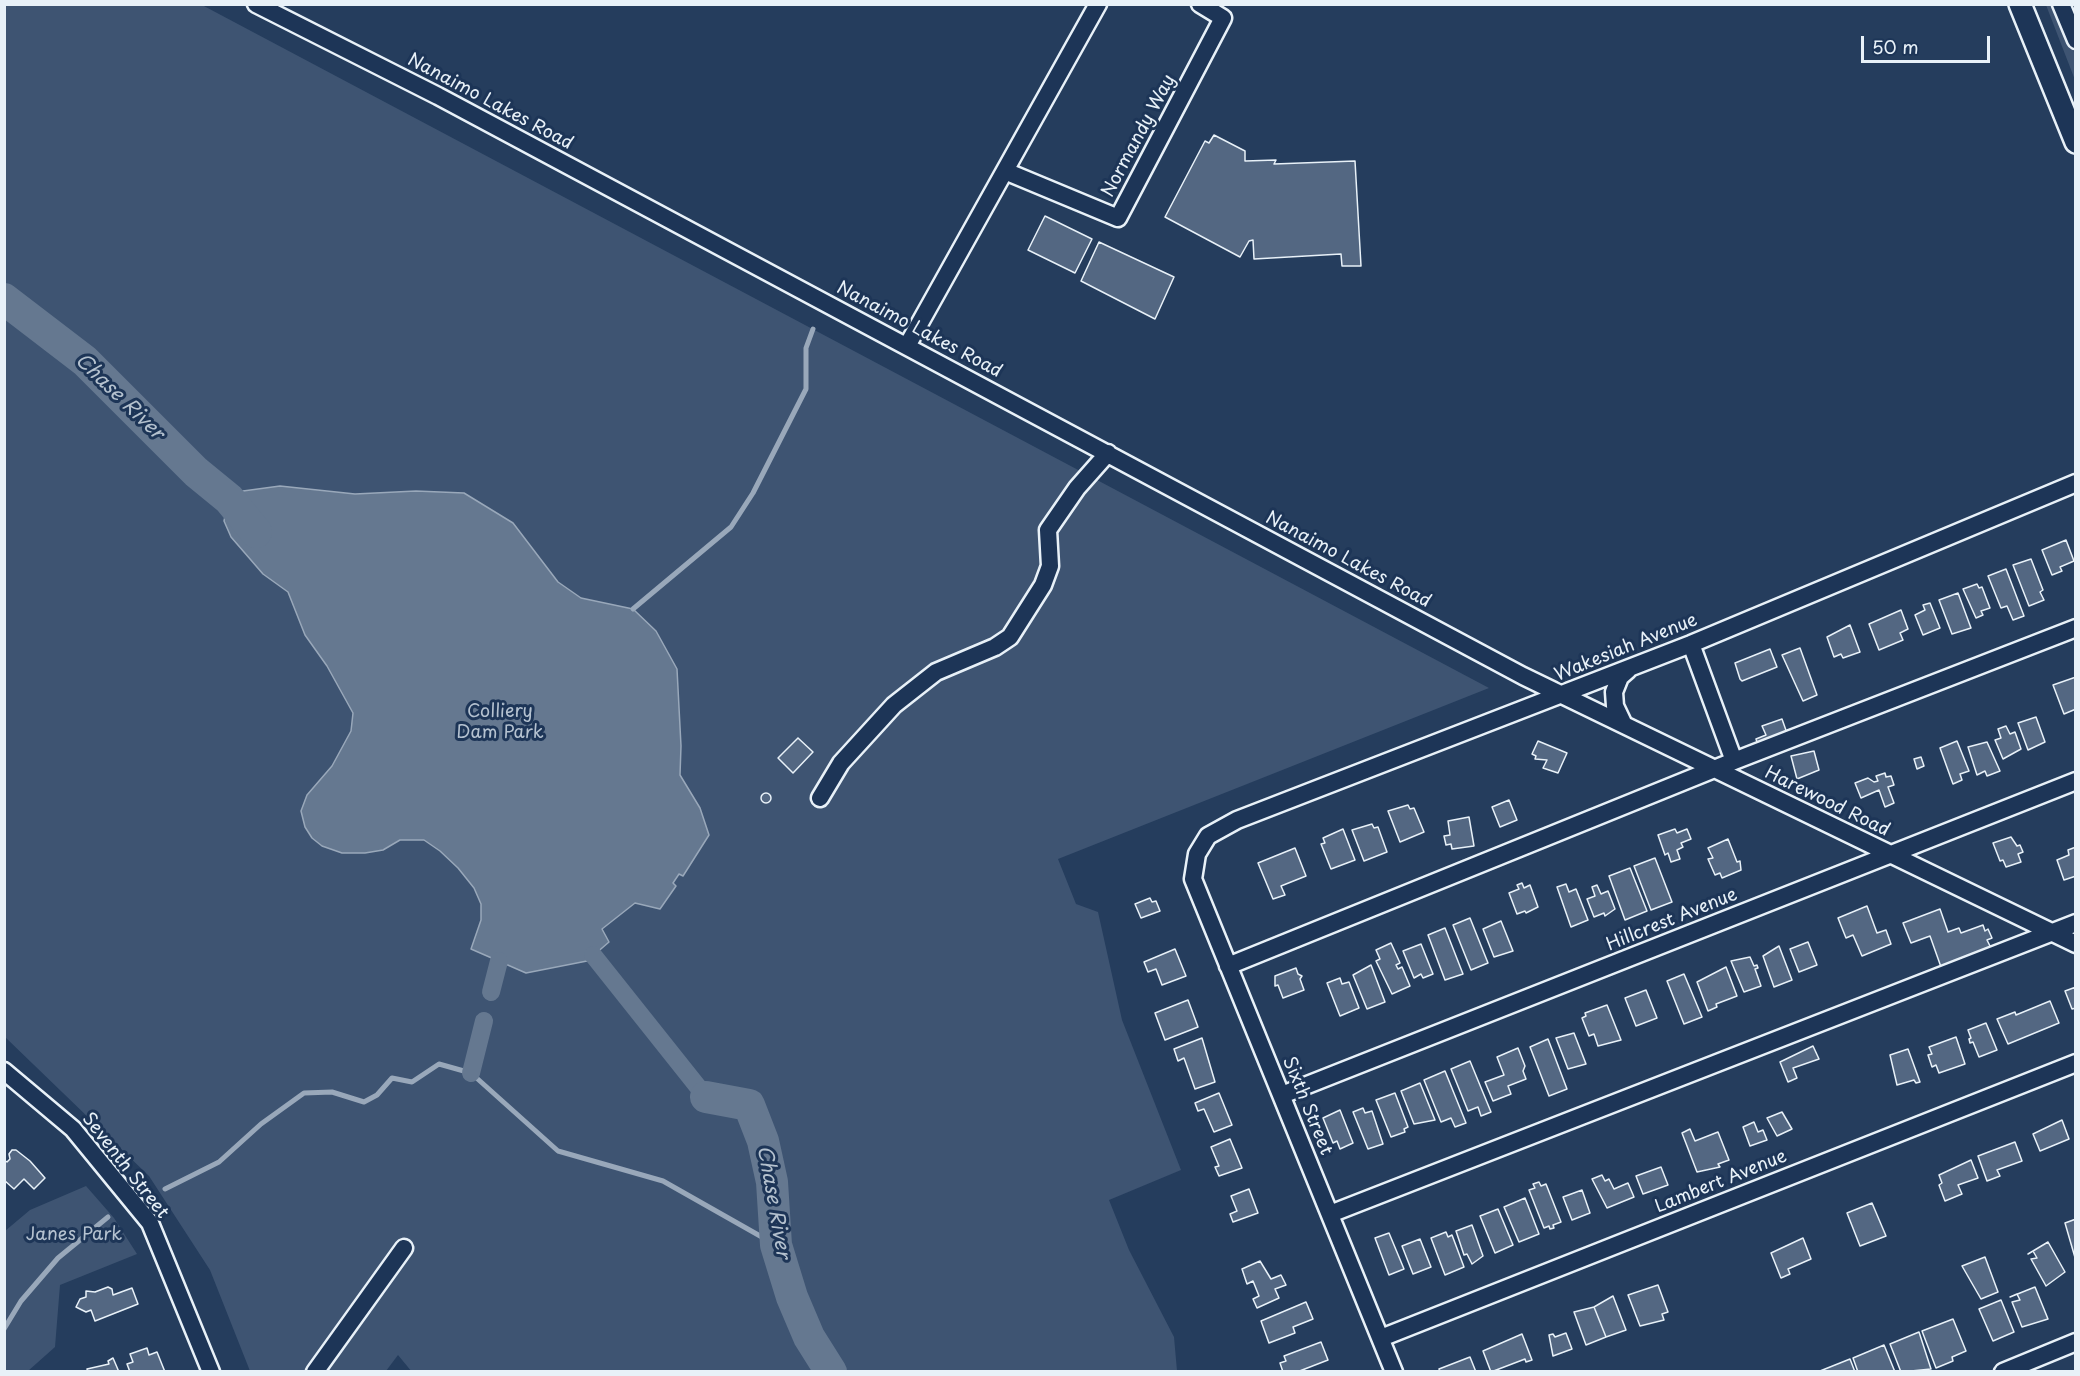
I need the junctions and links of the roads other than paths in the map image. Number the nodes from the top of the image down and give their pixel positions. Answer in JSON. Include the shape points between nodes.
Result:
{"nodes":[{"id":1,"x":256,"y":4,"type":"edge"},
{"id":2,"x":1098,"y":4,"type":"edge"},
{"id":3,"x":1200,"y":4,"type":"edge"},
{"id":4,"x":2020,"y":4,"type":"edge"},
{"id":5,"x":2061,"y":4,"type":"edge"},
{"id":6,"x":2076,"y":40,"type":"edge"},
{"id":7,"x":2076,"y":142,"type":"edge"},
{"id":8,"x":1005,"y":171,"type":"junction"},
{"id":9,"x":907,"y":346,"type":"junction"},
{"id":10,"x":1108,"y":453,"type":"junction"},
{"id":11,"x":2076,"y":483,"type":"edge"},
{"id":12,"x":2076,"y":628,"type":"edge"},
{"id":13,"x":1691,"y":644,"type":"junction"},
{"id":14,"x":1634,"y":666,"type":"junction"},
{"id":15,"x":1562,"y":694,"type":"junction"},
{"id":16,"x":1624,"y":725,"type":"junction"},
{"id":17,"x":1734,"y":762,"type":"junction"},
{"id":18,"x":1717,"y":770,"type":"junction"},
{"id":19,"x":2076,"y":781,"type":"edge"},
{"id":20,"x":820,"y":798,"type":"dead end"},
{"id":21,"x":1197,"y":854,"type":"joint"},
{"id":22,"x":1890,"y":855,"type":"junction"},
{"id":23,"x":2076,"y":923,"type":"edge"},
{"id":24,"x":2052,"y":932,"type":"junction"},
{"id":25,"x":2076,"y":944,"type":"edge"},
{"id":26,"x":1228,"y":966,"type":"junction"},
{"id":27,"x":2076,"y":1063,"type":"edge"},
{"id":28,"x":5,"y":1073,"type":"edge"},
{"id":29,"x":1282,"y":1095,"type":"junction"},
{"id":30,"x":1330,"y":1214,"type":"junction"},
{"id":31,"x":404,"y":1248,"type":"dead end"},
{"id":32,"x":1381,"y":1338,"type":"junction"},
{"id":33,"x":2076,"y":1342,"type":"edge"},
{"id":34,"x":211,"y":1371,"type":"edge"},
{"id":35,"x":315,"y":1371,"type":"edge"},
{"id":36,"x":1394,"y":1371,"type":"edge"},
{"id":37,"x":2003,"y":1371,"type":"edge"}],
"edges":[{"from":1,"to":9,"type":"street","name":"Nanaimo Lakes Road","via":[[438,96]]},
{"from":2,"to":8,"type":"street"},
{"from":3,"to":8,"type":"street","name":"Normandy Way","via":[[1223,18],[1118,218]]},
{"from":4,"to":7,"type":"main road"},
{"from":5,"to":6,"type":"street"},
{"from":8,"to":9,"type":"street"},
{"from":9,"to":10,"type":"street","name":"Nanaimo Lakes Road"},
{"from":10,"to":15,"type":"street","name":"Nanaimo Lakes Road"},
{"from":10,"to":20,"type":"street","via":[[1048,530],[1050,566],[1027,614],[1010,637],[936,672],[894,705],[841,763]]},
{"from":11,"to":13,"type":"street","name":"Wakesiah Avenue"},
{"from":12,"to":17,"type":"street"},
{"from":13,"to":14,"type":"street","name":"Wakesiah Avenue"},
{"from":13,"to":17,"type":"street"},
{"from":14,"to":15,"type":"street","name":"Wakesiah Avenue"},
{"from":14,"to":16,"type":"street","via":[[1620,677],[1614,692]]},
{"from":15,"to":16,"type":"street","name":"Harewood Road"},
{"from":15,"to":21,"type":"street","name":"Wakesiah Avenue","via":[[1237,820],[1208,836]]},
{"from":16,"to":18,"type":"street","name":"Harewood Road"},
{"from":17,"to":18,"type":"street"},
{"from":18,"to":22,"type":"street","name":"Harewood Road"},
{"from":18,"to":26,"type":"street"},
{"from":19,"to":22,"type":"street","name":"Hillcrest Avenue"},
{"from":21,"to":26,"type":"street","name":"Sixth Street","via":[[1193,879]]},
{"from":22,"to":24,"type":"street","name":"Harewood Road"},
{"from":22,"to":29,"type":"street","name":"Hillcrest Avenue"},
{"from":23,"to":24,"type":"street"},
{"from":24,"to":25,"type":"street","name":"Harewood Road"},
{"from":24,"to":30,"type":"street"},
{"from":26,"to":29,"type":"street","name":"Sixth Street"},
{"from":27,"to":32,"type":"street","name":"Lambert Avenue"},
{"from":28,"to":34,"type":"street","name":"Seventh Street","via":[[74,1130],[150,1223]]},
{"from":29,"to":30,"type":"street","name":"Sixth Street"},
{"from":30,"to":32,"type":"street","name":"Sixth Street"},
{"from":31,"to":35,"type":"street"},
{"from":32,"to":36,"type":"street","name":"Sixth Street"},
{"from":33,"to":37,"type":"street"}]}
